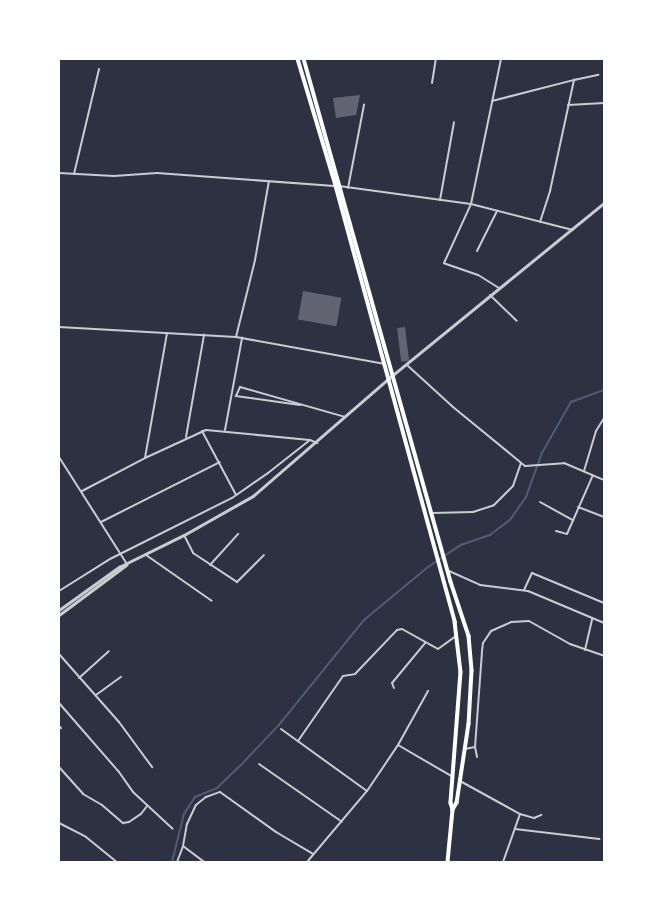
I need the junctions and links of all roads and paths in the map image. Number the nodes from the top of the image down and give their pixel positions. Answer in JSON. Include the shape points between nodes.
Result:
{"nodes":[{"id":1,"x":298,"y":59,"type":"edge"},
{"id":2,"x":304,"y":59,"type":"edge"},
{"id":3,"x":436,"y":59,"type":"edge"},
{"id":4,"x":501,"y":59,"type":"edge"},
{"id":5,"x":99,"y":69,"type":"dead end"},
{"id":6,"x":598,"y":75,"type":"dead end"},
{"id":7,"x":574,"y":80,"type":"junction"},
{"id":8,"x":432,"y":83,"type":"dead end"},
{"id":9,"x":492,"y":102,"type":"junction"},
{"id":10,"x":604,"y":103,"type":"edge"},
{"id":11,"x":568,"y":104,"type":"junction"},
{"id":12,"x":364,"y":105,"type":"dead end"},
{"id":13,"x":454,"y":122,"type":"dead end"},
{"id":14,"x":59,"y":173,"type":"edge"},
{"id":15,"x":74,"y":174,"type":"junction"},
{"id":16,"x":269,"y":181,"type":"junction"},
{"id":17,"x":336,"y":186,"type":"junction"},
{"id":18,"x":341,"y":187,"type":"junction"},
{"id":19,"x":348,"y":188,"type":"junction"},
{"id":20,"x":440,"y":200,"type":"junction"},
{"id":21,"x":604,"y":203,"type":"edge"},
{"id":22,"x":471,"y":204,"type":"junction"},
{"id":23,"x":497,"y":211,"type":"junction"},
{"id":24,"x":540,"y":222,"type":"junction"},
{"id":25,"x":573,"y":230,"type":"junction"},
{"id":26,"x":477,"y":251,"type":"dead end"},
{"id":27,"x":499,"y":288,"type":"junction"},
{"id":28,"x":490,"y":295,"type":"junction"},
{"id":29,"x":517,"y":321,"type":"dead end"},
{"id":30,"x":59,"y":327,"type":"edge"},
{"id":31,"x":167,"y":333,"type":"junction"},
{"id":32,"x":204,"y":335,"type":"junction"},
{"id":33,"x":236,"y":337,"type":"junction"},
{"id":34,"x":242,"y":338,"type":"junction"},
{"id":35,"x":384,"y":364,"type":"junction"},
{"id":36,"x":407,"y":365,"type":"junction"},
{"id":37,"x":393,"y":376,"type":"junction"},
{"id":38,"x":388,"y":379,"type":"junction"},
{"id":39,"x":300,"y":405,"type":"junction"},
{"id":40,"x":345,"y":417,"type":"junction"},
{"id":41,"x":604,"y":418,"type":"edge"},
{"id":42,"x":224,"y":430,"type":"junction"},
{"id":43,"x":202,"y":431,"type":"junction"},
{"id":44,"x":186,"y":437,"type":"junction"},
{"id":45,"x":310,"y":440,"type":"junction"},
{"id":46,"x":317,"y":443,"type":"junction"},
{"id":47,"x":59,"y":458,"type":"edge"},
{"id":48,"x":145,"y":458,"type":"junction"},
{"id":49,"x":220,"y":462,"type":"junction"},
{"id":50,"x":520,"y":463,"type":"junction"},
{"id":51,"x":584,"y":471,"type":"junction"},
{"id":52,"x":594,"y":476,"type":"junction"},
{"id":53,"x":604,"y":480,"type":"edge"},
{"id":54,"x":82,"y":491,"type":"junction"},
{"id":55,"x":236,"y":494,"type":"junction"},
{"id":56,"x":540,"y":502,"type":"dead end"},
{"id":57,"x":578,"y":507,"type":"junction"},
{"id":58,"x":432,"y":513,"type":"junction"},
{"id":59,"x":604,"y":517,"type":"edge"},
{"id":60,"x":573,"y":520,"type":"junction"},
{"id":61,"x":101,"y":522,"type":"junction"},
{"id":62,"x":556,"y":531,"type":"dead end"},
{"id":63,"x":238,"y":534,"type":"dead end"},
{"id":64,"x":184,"y":535,"type":"junction"},
{"id":65,"x":122,"y":553,"type":"junction"},
{"id":66,"x":146,"y":555,"type":"junction"},
{"id":67,"x":264,"y":555,"type":"dead end"},
{"id":68,"x":127,"y":564,"type":"junction"},
{"id":69,"x":210,"y":565,"type":"junction"},
{"id":70,"x":448,"y":570,"type":"junction"},
{"id":71,"x":524,"y":590,"type":"junction"},
{"id":72,"x":59,"y":591,"type":"edge"},
{"id":73,"x":212,"y":601,"type":"dead end"},
{"id":74,"x":604,"y":603,"type":"edge"},
{"id":75,"x":59,"y":610,"type":"edge"},
{"id":76,"x":59,"y":615,"type":"edge"},
{"id":77,"x":592,"y":619,"type":"junction"},
{"id":78,"x":604,"y":623,"type":"edge"},
{"id":79,"x":457,"y":635,"type":"junction"},
{"id":80,"x":426,"y":642,"type":"junction"},
{"id":81,"x":585,"y":650,"type":"junction"},
{"id":82,"x":109,"y":651,"type":"dead end"},
{"id":83,"x":59,"y":654,"type":"edge"},
{"id":84,"x":604,"y":656,"type":"edge"},
{"id":85,"x":121,"y":677,"type":"dead end"},
{"id":86,"x":79,"y":678,"type":"junction"},
{"id":87,"x":394,"y":688,"type":"dead end"},
{"id":88,"x":428,"y":691,"type":"dead end"},
{"id":89,"x":96,"y":695,"type":"junction"},
{"id":90,"x":59,"y":703,"type":"edge"},
{"id":91,"x":281,"y":729,"type":"dead end"},
{"id":92,"x":298,"y":741,"type":"junction"},
{"id":93,"x":398,"y":745,"type":"junction"},
{"id":94,"x":475,"y":747,"type":"junction"},
{"id":95,"x":465,"y":749,"type":"junction"},
{"id":96,"x":477,"y":757,"type":"dead end"},
{"id":97,"x":259,"y":764,"type":"dead end"},
{"id":98,"x":59,"y":767,"type":"edge"},
{"id":99,"x":152,"y":767,"type":"dead end"},
{"id":100,"x":453,"y":777,"type":"junction"},
{"id":101,"x":459,"y":781,"type":"junction"},
{"id":102,"x":367,"y":791,"type":"junction"},
{"id":103,"x":147,"y":805,"type":"junction"},
{"id":104,"x":453,"y":810,"type":"junction"},
{"id":105,"x":520,"y":814,"type":"junction"},
{"id":106,"x":540,"y":815,"type":"dead end"},
{"id":107,"x":342,"y":822,"type":"junction"},
{"id":108,"x":59,"y":824,"type":"edge"},
{"id":109,"x":173,"y":829,"type":"dead end"},
{"id":110,"x":515,"y":829,"type":"junction"},
{"id":111,"x":599,"y":839,"type":"dead end"},
{"id":112,"x":183,"y":846,"type":"junction"},
{"id":113,"x":313,"y":854,"type":"junction"},
{"id":114,"x":116,"y":861,"type":"dead end"},
{"id":115,"x":177,"y":862,"type":"edge"},
{"id":116,"x":204,"y":862,"type":"edge"},
{"id":117,"x":307,"y":862,"type":"edge"},
{"id":118,"x":448,"y":862,"type":"edge"},
{"id":119,"x":503,"y":862,"type":"edge"}],
"edges":[{"from":1,"to":17,"type":"highway"},
{"from":2,"to":18,"type":"highway"},
{"from":3,"to":8,"type":"street"},
{"from":4,"to":9,"type":"street"},
{"from":5,"to":15,"type":"street"},
{"from":6,"to":7,"type":"street"},
{"from":7,"to":9,"type":"street"},
{"from":7,"to":11,"type":"street"},
{"from":9,"to":22,"type":"street"},
{"from":10,"to":11,"type":"street"},
{"from":11,"to":24,"type":"street","via":[[550,191]]},
{"from":12,"to":19,"type":"street"},
{"from":13,"to":20,"type":"street"},
{"from":14,"to":15,"type":"street"},
{"from":15,"to":16,"type":"street","via":[[114,176],[157,173]]},
{"from":16,"to":17,"type":"street"},
{"from":16,"to":33,"type":"street","via":[[255,260]]},
{"from":17,"to":18,"type":"street"},
{"from":17,"to":35,"type":"highway"},
{"from":18,"to":19,"type":"street"},
{"from":18,"to":37,"type":"highway"},
{"from":19,"to":20,"type":"street"},
{"from":20,"to":22,"type":"street"},
{"from":21,"to":25,"type":"street"},
{"from":22,"to":23,"type":"street"},
{"from":22,"to":27,"type":"street","via":[[444,263],[478,275]]},
{"from":23,"to":24,"type":"street"},
{"from":23,"to":26,"type":"street"},
{"from":24,"to":25,"type":"street"},
{"from":25,"to":27,"type":"street"},
{"from":27,"to":28,"type":"street"},
{"from":28,"to":29,"type":"street"},
{"from":28,"to":36,"type":"street"},
{"from":30,"to":31,"type":"street"},
{"from":31,"to":32,"type":"street"},
{"from":31,"to":48,"type":"street"},
{"from":32,"to":33,"type":"street"},
{"from":32,"to":44,"type":"street"},
{"from":33,"to":34,"type":"street"},
{"from":34,"to":35,"type":"street"},
{"from":34,"to":42,"type":"street"},
{"from":35,"to":38,"type":"highway"},
{"from":36,"to":37,"type":"street"},
{"from":36,"to":50,"type":"street"},
{"from":37,"to":38,"type":"street"},
{"from":37,"to":58,"type":"highway"},
{"from":38,"to":40,"type":"street"},
{"from":38,"to":79,"type":"highway"},
{"from":39,"to":39,"type":"street","via":[[240,387],[236,396],[238,398]]},
{"from":39,"to":40,"type":"street"},
{"from":40,"to":46,"type":"street"},
{"from":41,"to":51,"type":"street","via":[[596,431]]},
{"from":42,"to":43,"type":"street"},
{"from":42,"to":45,"type":"street"},
{"from":43,"to":44,"type":"street"},
{"from":43,"to":49,"type":"street"},
{"from":44,"to":48,"type":"street"},
{"from":45,"to":46,"type":"street"},
{"from":45,"to":55,"type":"street","via":[[275,469]]},
{"from":46,"to":64,"type":"street","via":[[243,503]]},
{"from":47,"to":54,"type":"street"},
{"from":48,"to":54,"type":"street"},
{"from":49,"to":55,"type":"street"},
{"from":49,"to":61,"type":"street"},
{"from":50,"to":51,"type":"street","via":[[532,467],[564,463]]},
{"from":50,"to":58,"type":"street","via":[[513,486],[494,505],[473,512]]},
{"from":51,"to":52,"type":"street"},
{"from":52,"to":53,"type":"street"},
{"from":52,"to":57,"type":"street"},
{"from":54,"to":61,"type":"street"},
{"from":55,"to":65,"type":"street"},
{"from":56,"to":60,"type":"street"},
{"from":57,"to":59,"type":"street"},
{"from":57,"to":60,"type":"street"},
{"from":58,"to":70,"type":"highway"},
{"from":60,"to":62,"type":"street","via":[[566,535]]},
{"from":61,"to":65,"type":"street"},
{"from":63,"to":69,"type":"street"},
{"from":64,"to":66,"type":"street"},
{"from":64,"to":69,"type":"street","via":[[193,553]]},
{"from":65,"to":68,"type":"street"},
{"from":65,"to":72,"type":"street"},
{"from":66,"to":68,"type":"street"},
{"from":66,"to":73,"type":"street"},
{"from":67,"to":69,"type":"street","via":[[239,582]]},
{"from":68,"to":75,"type":"street","via":[[113,570]]},
{"from":68,"to":76,"type":"street"},
{"from":70,"to":71,"type":"street","via":[[480,585]]},
{"from":70,"to":95,"type":"highway","via":[[467,629],[471,652]]},
{"from":71,"to":74,"type":"street","via":[[532,573]]},
{"from":71,"to":77,"type":"street"},
{"from":77,"to":78,"type":"street"},
{"from":77,"to":81,"type":"street"},
{"from":79,"to":80,"type":"street","via":[[439,648]]},
{"from":79,"to":100,"type":"highway","via":[[461,672]]},
{"from":80,"to":87,"type":"street","via":[[392,683]]},
{"from":80,"to":92,"type":"street","via":[[402,629],[397,630],[356,674],[343,676]]},
{"from":81,"to":84,"type":"street"},
{"from":81,"to":94,"type":"street","via":[[529,621],[511,622],[491,631],[483,643]]},
{"from":82,"to":86,"type":"street"},
{"from":83,"to":86,"type":"street"},
{"from":85,"to":89,"type":"street"},
{"from":86,"to":89,"type":"street"},
{"from":88,"to":93,"type":"street"},
{"from":89,"to":99,"type":"street"},
{"from":90,"to":103,"type":"street"},
{"from":91,"to":92,"type":"street"},
{"from":92,"to":102,"type":"street"},
{"from":93,"to":100,"type":"street"},
{"from":93,"to":102,"type":"street"},
{"from":94,"to":95,"type":"street"},
{"from":94,"to":96,"type":"street"},
{"from":95,"to":101,"type":"highway"},
{"from":97,"to":107,"type":"street"},
{"from":98,"to":103,"type":"street","via":[[83,794],[124,823],[141,814]]},
{"from":100,"to":104,"type":"highway"},
{"from":101,"to":104,"type":"highway","via":[[457,803]]},
{"from":101,"to":105,"type":"street"},
{"from":102,"to":107,"type":"street"},
{"from":103,"to":109,"type":"street"},
{"from":104,"to":118,"type":"highway"},
{"from":105,"to":106,"type":"street","via":[[534,818]]},
{"from":105,"to":110,"type":"street"},
{"from":107,"to":113,"type":"street"},
{"from":108,"to":114,"type":"street","via":[[86,837]]},
{"from":110,"to":111,"type":"street"},
{"from":110,"to":119,"type":"street"},
{"from":112,"to":113,"type":"street","via":[[187,824],[196,805],[206,797],[222,792],[276,832]]},
{"from":112,"to":115,"type":"street"},
{"from":112,"to":116,"type":"street"},
{"from":113,"to":117,"type":"street"}]}
